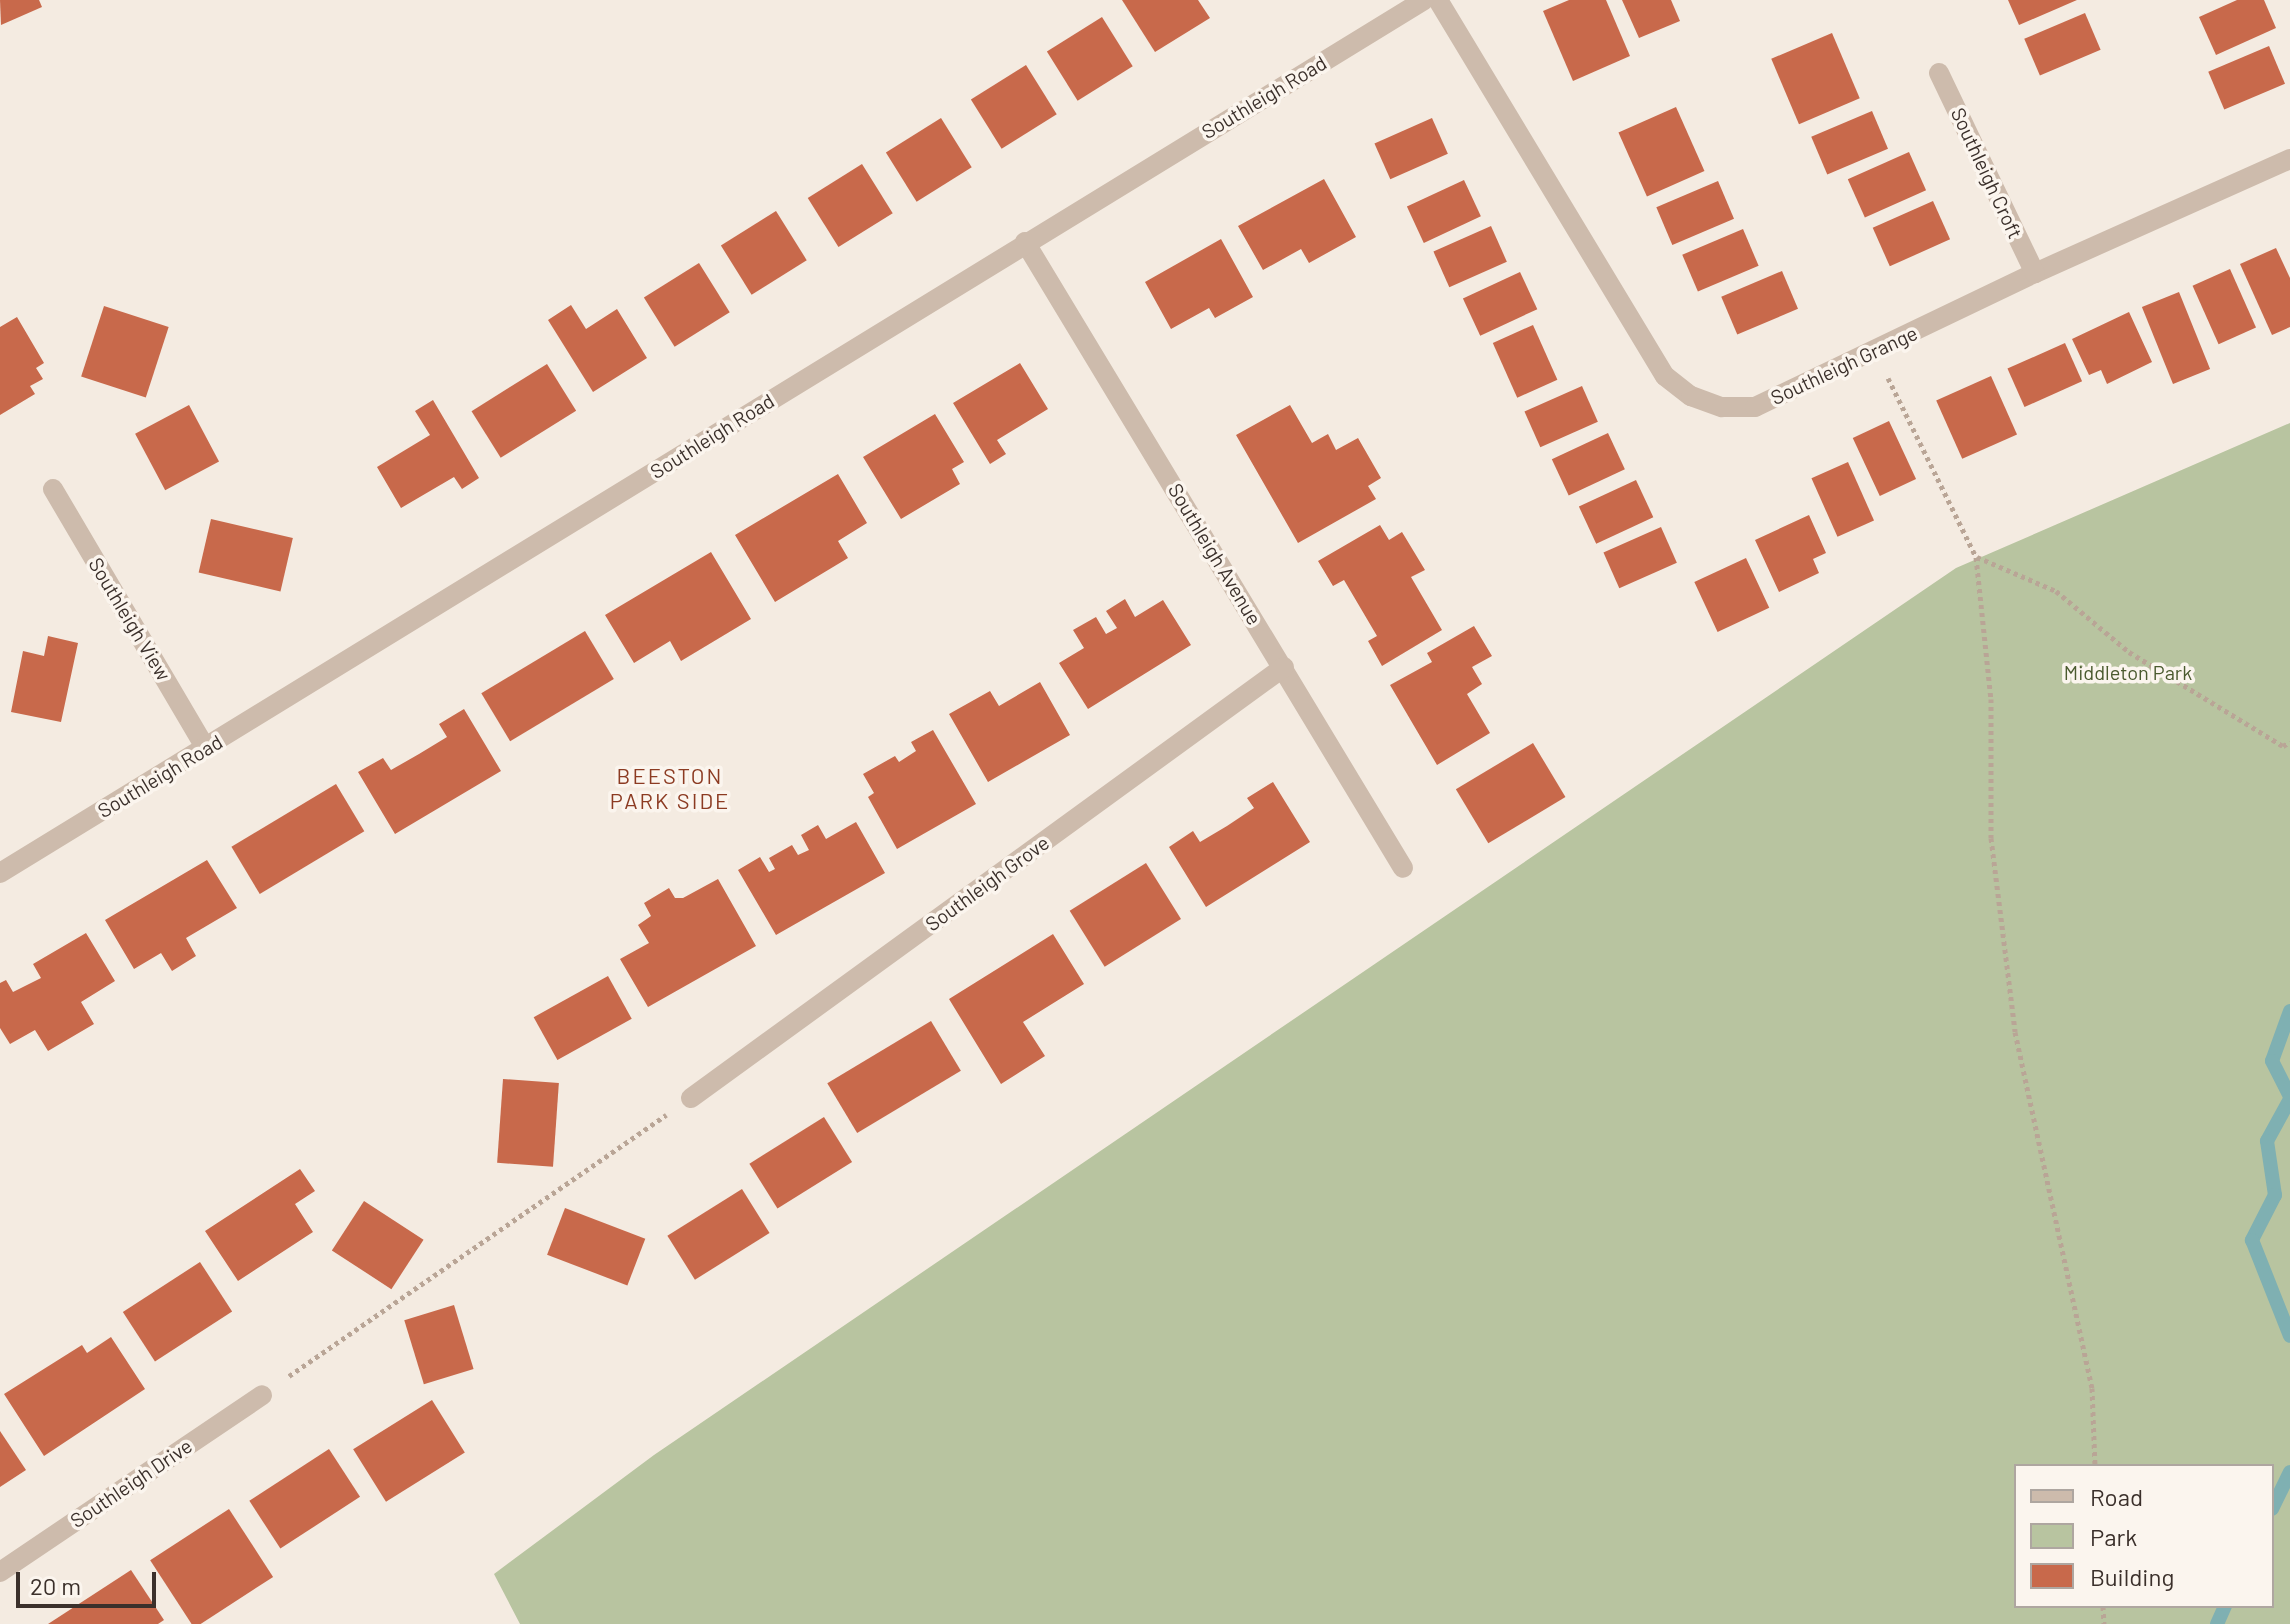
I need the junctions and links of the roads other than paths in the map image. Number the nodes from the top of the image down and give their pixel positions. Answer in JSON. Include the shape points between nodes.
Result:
{"nodes":[{"id":1,"x":1424,"y":0,"type":"edge"},
{"id":2,"x":1438,"y":0,"type":"edge"},
{"id":3,"x":1939,"y":73,"type":"dead end"},
{"id":4,"x":2290,"y":159,"type":"edge"},
{"id":5,"x":1025,"y":242,"type":"junction"},
{"id":6,"x":2035,"y":273,"type":"junction"},
{"id":7,"x":53,"y":489,"type":"dead end"},
{"id":8,"x":1284,"y":667,"type":"junction"},
{"id":9,"x":206,"y":749,"type":"junction"},
{"id":10,"x":1403,"y":868,"type":"dead end"},
{"id":11,"x":0,"y":873,"type":"edge"},
{"id":12,"x":691,"y":1098,"type":"road end"},
{"id":13,"x":262,"y":1395,"type":"road end"},
{"id":14,"x":0,"y":1572,"type":"edge"}],
"edges":[{"from":1,"to":5,"type":"street","name":"Southleigh Road"},
{"from":2,"to":6,"type":"street","name":"Southleigh Grange","via":[[1665,376],[1691,396],[1722,407],[1755,407]]},
{"from":3,"to":6,"type":"street","name":"Southleigh Croft"},
{"from":4,"to":6,"type":"street","name":"Southleigh Grange"},
{"from":5,"to":8,"type":"street","name":"Southleigh Avenue"},
{"from":5,"to":9,"type":"street","name":"Southleigh Road"},
{"from":7,"to":9,"type":"street","name":"Southleigh View"},
{"from":8,"to":10,"type":"street","name":"Southleigh Avenue"},
{"from":8,"to":12,"type":"street","name":"Southleigh Grove"},
{"from":9,"to":11,"type":"street","name":"Southleigh Road"},
{"from":13,"to":14,"type":"street","name":"Southleigh Drive"}]}
